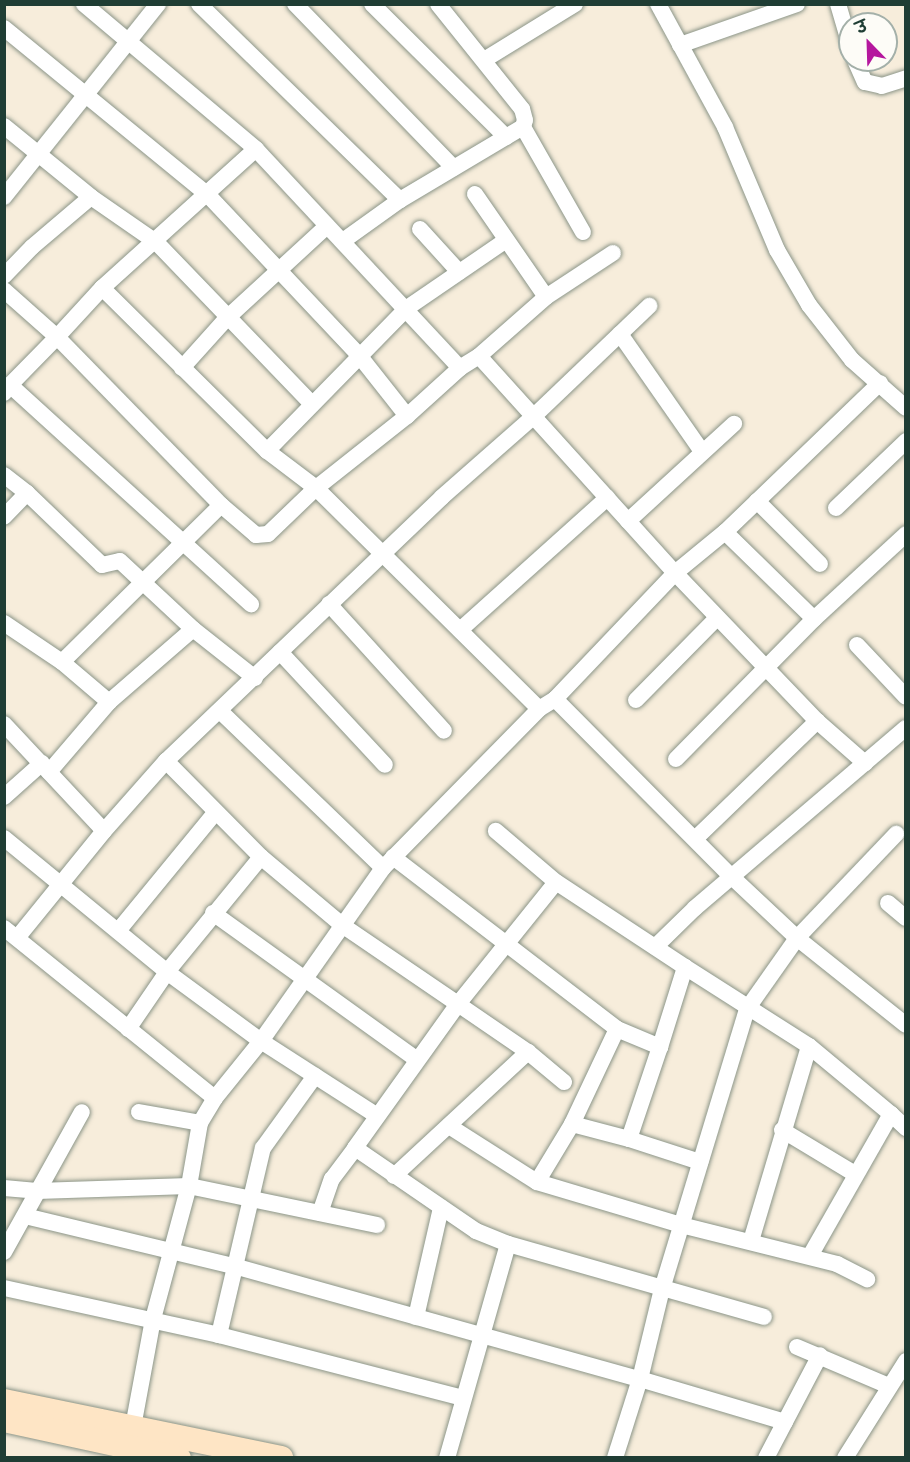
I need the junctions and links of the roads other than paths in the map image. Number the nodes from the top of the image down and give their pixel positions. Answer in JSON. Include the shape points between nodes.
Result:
{"nodes":[{"id":1,"x":84,"y":4,"type":"edge"},
{"id":2,"x":158,"y":4,"type":"edge"},
{"id":3,"x":200,"y":4,"type":"edge"},
{"id":4,"x":295,"y":4,"type":"edge"},
{"id":5,"x":372,"y":4,"type":"edge"},
{"id":6,"x":438,"y":4,"type":"edge"},
{"id":7,"x":575,"y":4,"type":"edge"},
{"id":8,"x":658,"y":4,"type":"edge"},
{"id":9,"x":796,"y":4,"type":"edge"},
{"id":10,"x":4,"y":28,"type":"edge"},
{"id":11,"x":131,"y":43,"type":"junction"},
{"id":12,"x":680,"y":45,"type":"junction"},
{"id":13,"x":484,"y":60,"type":"junction"},
{"id":14,"x":860,"y":72,"type":"edge"},
{"id":15,"x":906,"y":78,"type":"edge"},
{"id":16,"x":87,"y":96,"type":"junction"},
{"id":17,"x":4,"y":126,"type":"edge"},
{"id":18,"x":523,"y":127,"type":"junction"},
{"id":19,"x":506,"y":137,"type":"junction"},
{"id":20,"x":256,"y":149,"type":"junction"},
{"id":21,"x":38,"y":154,"type":"junction"},
{"id":22,"x":454,"y":168,"type":"junction"},
{"id":23,"x":207,"y":194,"type":"junction"},
{"id":24,"x":475,"y":194,"type":"dead end"},
{"id":25,"x":4,"y":197,"type":"edge"},
{"id":26,"x":91,"y":197,"type":"junction"},
{"id":27,"x":400,"y":200,"type":"junction"},
{"id":28,"x":327,"y":226,"type":"junction"},
{"id":29,"x":420,"y":229,"type":"dead end"},
{"id":30,"x":583,"y":232,"type":"dead end"},
{"id":31,"x":343,"y":241,"type":"junction"},
{"id":32,"x":506,"y":241,"type":"junction"},
{"id":33,"x":156,"y":242,"type":"junction"},
{"id":34,"x":613,"y":253,"type":"dead end"},
{"id":35,"x":280,"y":271,"type":"junction"},
{"id":36,"x":459,"y":272,"type":"junction"},
{"id":37,"x":4,"y":276,"type":"edge"},
{"id":38,"x":102,"y":288,"type":"junction"},
{"id":39,"x":4,"y":290,"type":"edge"},
{"id":40,"x":546,"y":297,"type":"junction"},
{"id":41,"x":649,"y":306,"type":"dead end"},
{"id":42,"x":407,"y":308,"type":"junction"},
{"id":43,"x":227,"y":318,"type":"junction"},
{"id":44,"x":620,"y":334,"type":"junction"},
{"id":45,"x":57,"y":337,"type":"junction"},
{"id":46,"x":358,"y":354,"type":"junction"},
{"id":47,"x":479,"y":356,"type":"junction"},
{"id":48,"x":182,"y":368,"type":"junction"},
{"id":49,"x":460,"y":368,"type":"junction"},
{"id":50,"x":880,"y":382,"type":"junction"},
{"id":51,"x":7,"y":389,"type":"edge"},
{"id":52,"x":312,"y":404,"type":"junction"},
{"id":53,"x":906,"y":408,"type":"edge"},
{"id":54,"x":407,"y":416,"type":"junction"},
{"id":55,"x":533,"y":417,"type":"junction"},
{"id":56,"x":734,"y":424,"type":"dead end"},
{"id":57,"x":906,"y":441,"type":"edge"},
{"id":58,"x":701,"y":450,"type":"junction"},
{"id":59,"x":267,"y":451,"type":"junction"},
{"id":60,"x":4,"y":475,"type":"edge"},
{"id":61,"x":316,"y":488,"type":"junction"},
{"id":62,"x":27,"y":493,"type":"junction"},
{"id":63,"x":607,"y":498,"type":"junction"},
{"id":64,"x":757,"y":501,"type":"junction"},
{"id":65,"x":221,"y":505,"type":"junction"},
{"id":66,"x":836,"y":508,"type":"dead end"},
{"id":67,"x":4,"y":518,"type":"edge"},
{"id":68,"x":628,"y":521,"type":"junction"},
{"id":69,"x":725,"y":532,"type":"junction"},
{"id":70,"x":906,"y":534,"type":"edge"},
{"id":71,"x":180,"y":543,"type":"junction"},
{"id":72,"x":384,"y":553,"type":"junction"},
{"id":73,"x":820,"y":564,"type":"dead end"},
{"id":74,"x":675,"y":573,"type":"junction"},
{"id":75,"x":140,"y":582,"type":"junction"},
{"id":76,"x":251,"y":604,"type":"dead end"},
{"id":77,"x":329,"y":604,"type":"junction"},
{"id":78,"x":814,"y":619,"type":"junction"},
{"id":79,"x":715,"y":620,"type":"junction"},
{"id":80,"x":4,"y":623,"type":"edge"},
{"id":81,"x":193,"y":629,"type":"junction"},
{"id":82,"x":460,"y":630,"type":"junction"},
{"id":83,"x":856,"y":645,"type":"dead end"},
{"id":84,"x":280,"y":652,"type":"junction"},
{"id":85,"x":62,"y":662,"type":"junction"},
{"id":86,"x":767,"y":669,"type":"junction"},
{"id":87,"x":255,"y":678,"type":"junction"},
{"id":88,"x":906,"y":697,"type":"edge"},
{"id":89,"x":555,"y":699,"type":"junction"},
{"id":90,"x":636,"y":700,"type":"dead end"},
{"id":91,"x":109,"y":702,"type":"junction"},
{"id":92,"x":539,"y":710,"type":"junction"},
{"id":93,"x":220,"y":711,"type":"junction"},
{"id":94,"x":817,"y":721,"type":"junction"},
{"id":95,"x":4,"y":724,"type":"edge"},
{"id":96,"x":906,"y":728,"type":"edge"},
{"id":97,"x":444,"y":731,"type":"dead end"},
{"id":98,"x":676,"y":759,"type":"dead end"},
{"id":99,"x":166,"y":761,"type":"junction"},
{"id":100,"x":865,"y":763,"type":"junction"},
{"id":101,"x":386,"y":765,"type":"dead end"},
{"id":102,"x":45,"y":768,"type":"junction"},
{"id":103,"x":4,"y":797,"type":"edge"},
{"id":104,"x":216,"y":813,"type":"junction"},
{"id":105,"x":104,"y":831,"type":"junction"},
{"id":106,"x":496,"y":831,"type":"dead end"},
{"id":107,"x":896,"y":834,"type":"dead end"},
{"id":108,"x":4,"y":838,"type":"edge"},
{"id":109,"x":695,"y":839,"type":"junction"},
{"id":110,"x":261,"y":857,"type":"junction"},
{"id":111,"x":388,"y":862,"type":"junction"},
{"id":112,"x":732,"y":877,"type":"junction"},
{"id":113,"x":556,"y":882,"type":"junction"},
{"id":114,"x":61,"y":884,"type":"junction"},
{"id":115,"x":888,"y":903,"type":"dead end"},
{"id":116,"x":213,"y":913,"type":"junction"},
{"id":117,"x":906,"y":918,"type":"edge"},
{"id":118,"x":342,"y":925,"type":"junction"},
{"id":119,"x":118,"y":931,"type":"junction"},
{"id":120,"x":11,"y":933,"type":"edge"},
{"id":121,"x":797,"y":939,"type":"junction"},
{"id":122,"x":504,"y":942,"type":"junction"},
{"id":123,"x":655,"y":947,"type":"junction"},
{"id":124,"x":685,"y":967,"type":"junction"},
{"id":125,"x":167,"y":972,"type":"junction"},
{"id":126,"x":304,"y":978,"type":"junction"},
{"id":127,"x":458,"y":1004,"type":"junction"},
{"id":128,"x":747,"y":1009,"type":"junction"},
{"id":129,"x":906,"y":1025,"type":"edge"},
{"id":130,"x":128,"y":1029,"type":"junction"},
{"id":131,"x":617,"y":1029,"type":"junction"},
{"id":132,"x":261,"y":1041,"type":"junction"},
{"id":133,"x":809,"y":1046,"type":"junction"},
{"id":134,"x":660,"y":1047,"type":"junction"},
{"id":135,"x":528,"y":1052,"type":"junction"},
{"id":136,"x":416,"y":1059,"type":"junction"},
{"id":137,"x":315,"y":1076,"type":"junction"},
{"id":138,"x":564,"y":1082,"type":"dead end"},
{"id":139,"x":215,"y":1098,"type":"junction"},
{"id":140,"x":82,"y":1112,"type":"dead end"},
{"id":141,"x":139,"y":1112,"type":"dead end"},
{"id":142,"x":891,"y":1114,"type":"junction"},
{"id":143,"x":376,"y":1115,"type":"junction"},
{"id":144,"x":200,"y":1123,"type":"junction"},
{"id":145,"x":572,"y":1124,"type":"junction"},
{"id":146,"x":449,"y":1126,"type":"junction"},
{"id":147,"x":906,"y":1128,"type":"edge"},
{"id":148,"x":782,"y":1130,"type":"junction"},
{"id":149,"x":629,"y":1139,"type":"junction"},
{"id":150,"x":355,"y":1148,"type":"junction"},
{"id":151,"x":700,"y":1162,"type":"junction"},
{"id":152,"x":855,"y":1174,"type":"junction"},
{"id":153,"x":394,"y":1176,"type":"junction"},
{"id":154,"x":537,"y":1182,"type":"junction"},
{"id":155,"x":189,"y":1186,"type":"junction"},
{"id":156,"x":4,"y":1188,"type":"edge"},
{"id":157,"x":37,"y":1191,"type":"junction"},
{"id":158,"x":254,"y":1199,"type":"junction"},
{"id":159,"x":441,"y":1208,"type":"junction"},
{"id":160,"x":320,"y":1213,"type":"junction"},
{"id":161,"x":25,"y":1216,"type":"junction"},
{"id":162,"x":377,"y":1225,"type":"dead end"},
{"id":163,"x":681,"y":1225,"type":"junction"},
{"id":164,"x":751,"y":1241,"type":"junction"},
{"id":165,"x":508,"y":1244,"type":"junction"},
{"id":166,"x":4,"y":1252,"type":"edge"},
{"id":167,"x":172,"y":1252,"type":"junction"},
{"id":168,"x":810,"y":1256,"type":"junction"},
{"id":169,"x":234,"y":1266,"type":"junction"},
{"id":170,"x":867,"y":1279,"type":"dead end"},
{"id":171,"x":4,"y":1288,"type":"edge"},
{"id":172,"x":662,"y":1289,"type":"junction"},
{"id":173,"x":416,"y":1317,"type":"junction"},
{"id":174,"x":764,"y":1317,"type":"dead end"},
{"id":175,"x":153,"y":1319,"type":"junction"},
{"id":176,"x":219,"y":1335,"type":"junction"},
{"id":177,"x":482,"y":1335,"type":"junction"},
{"id":178,"x":797,"y":1347,"type":"dead end"},
{"id":179,"x":820,"y":1355,"type":"junction"},
{"id":180,"x":906,"y":1361,"type":"edge"},
{"id":181,"x":640,"y":1379,"type":"junction"},
{"id":182,"x":889,"y":1386,"type":"junction"},
{"id":183,"x":463,"y":1398,"type":"junction"},
{"id":184,"x":4,"y":1401,"type":"edge"},
{"id":185,"x":4,"y":1420,"type":"edge"},
{"id":186,"x":785,"y":1422,"type":"junction"},
{"id":187,"x":133,"y":1427,"type":"junction"},
{"id":188,"x":151,"y":1455,"type":"edge"},
{"id":189,"x":179,"y":1458,"type":"edge"},
{"id":190,"x":281,"y":1458,"type":"edge"},
{"id":191,"x":447,"y":1458,"type":"edge"},
{"id":192,"x":615,"y":1458,"type":"edge"},
{"id":193,"x":766,"y":1458,"type":"edge"},
{"id":194,"x":845,"y":1458,"type":"edge"}],
"edges":[{"from":1,"to":11,"type":"street"},
{"from":2,"to":11,"type":"street"},
{"from":3,"to":27,"type":"street"},
{"from":4,"to":22,"type":"street"},
{"from":5,"to":19,"type":"street"},
{"from":6,"to":13,"type":"street"},
{"from":7,"to":13,"type":"street"},
{"from":8,"to":12,"type":"street"},
{"from":9,"to":12,"type":"street"},
{"from":10,"to":16,"type":"street"},
{"from":11,"to":16,"type":"street"},
{"from":11,"to":20,"type":"street"},
{"from":12,"to":50,"type":"street","via":[[725,127],[777,250],[803,296],[852,360]]},
{"from":13,"to":18,"type":"street","via":[[522,109]]},
{"from":14,"to":15,"type":"street","via":[[865,82],[872,85]]},
{"from":16,"to":21,"type":"street"},
{"from":16,"to":23,"type":"street"},
{"from":17,"to":21,"type":"street"},
{"from":18,"to":19,"type":"street"},
{"from":18,"to":30,"type":"street"},
{"from":19,"to":22,"type":"street"},
{"from":20,"to":23,"type":"street"},
{"from":20,"to":28,"type":"street"},
{"from":21,"to":25,"type":"street"},
{"from":21,"to":26,"type":"street"},
{"from":22,"to":27,"type":"street"},
{"from":23,"to":33,"type":"street"},
{"from":23,"to":35,"type":"street"},
{"from":24,"to":32,"type":"street"},
{"from":26,"to":33,"type":"street"},
{"from":26,"to":37,"type":"street"},
{"from":27,"to":31,"type":"street"},
{"from":28,"to":31,"type":"street"},
{"from":28,"to":35,"type":"street"},
{"from":29,"to":36,"type":"street"},
{"from":31,"to":42,"type":"street"},
{"from":32,"to":36,"type":"street"},
{"from":32,"to":40,"type":"street"},
{"from":33,"to":38,"type":"street"},
{"from":33,"to":43,"type":"street"},
{"from":34,"to":40,"type":"street"},
{"from":35,"to":43,"type":"street"},
{"from":35,"to":46,"type":"street"},
{"from":36,"to":42,"type":"street"},
{"from":38,"to":45,"type":"street"},
{"from":38,"to":48,"type":"street"},
{"from":39,"to":45,"type":"street"},
{"from":40,"to":47,"type":"street"},
{"from":41,"to":44,"type":"street"},
{"from":42,"to":46,"type":"street"},
{"from":42,"to":49,"type":"street"},
{"from":43,"to":48,"type":"street"},
{"from":43,"to":52,"type":"street"},
{"from":44,"to":55,"type":"street"},
{"from":44,"to":58,"type":"street"},
{"from":45,"to":51,"type":"street"},
{"from":45,"to":65,"type":"street"},
{"from":46,"to":52,"type":"street"},
{"from":46,"to":54,"type":"street"},
{"from":47,"to":49,"type":"street"},
{"from":47,"to":55,"type":"street"},
{"from":48,"to":59,"type":"street"},
{"from":49,"to":54,"type":"street"},
{"from":50,"to":53,"type":"street"},
{"from":50,"to":64,"type":"street"},
{"from":51,"to":71,"type":"street"},
{"from":52,"to":59,"type":"street"},
{"from":54,"to":61,"type":"street"},
{"from":55,"to":63,"type":"street"},
{"from":55,"to":72,"type":"street"},
{"from":56,"to":58,"type":"street"},
{"from":57,"to":66,"type":"street"},
{"from":58,"to":68,"type":"street"},
{"from":59,"to":61,"type":"street"},
{"from":60,"to":62,"type":"street"},
{"from":61,"to":65,"type":"street","via":[[263,537]]},
{"from":61,"to":72,"type":"street"},
{"from":62,"to":67,"type":"street"},
{"from":62,"to":75,"type":"street","via":[[102,566],[120,561]]},
{"from":63,"to":68,"type":"street"},
{"from":63,"to":82,"type":"street"},
{"from":64,"to":69,"type":"street"},
{"from":64,"to":73,"type":"street"},
{"from":65,"to":71,"type":"street"},
{"from":68,"to":74,"type":"street"},
{"from":69,"to":74,"type":"street"},
{"from":69,"to":78,"type":"street"},
{"from":70,"to":78,"type":"street"},
{"from":71,"to":75,"type":"street"},
{"from":71,"to":76,"type":"street"},
{"from":72,"to":77,"type":"street"},
{"from":72,"to":82,"type":"street"},
{"from":74,"to":79,"type":"street"},
{"from":74,"to":89,"type":"street"},
{"from":75,"to":81,"type":"street"},
{"from":75,"to":85,"type":"street"},
{"from":77,"to":84,"type":"street"},
{"from":77,"to":97,"type":"street"},
{"from":78,"to":86,"type":"street"},
{"from":79,"to":86,"type":"street"},
{"from":79,"to":90,"type":"street"},
{"from":80,"to":85,"type":"street"},
{"from":81,"to":87,"type":"street"},
{"from":81,"to":91,"type":"street"},
{"from":82,"to":92,"type":"street"},
{"from":83,"to":88,"type":"street"},
{"from":84,"to":87,"type":"street"},
{"from":84,"to":101,"type":"street"},
{"from":85,"to":91,"type":"street"},
{"from":86,"to":94,"type":"street"},
{"from":86,"to":98,"type":"street"},
{"from":87,"to":93,"type":"street"},
{"from":89,"to":92,"type":"street"},
{"from":89,"to":109,"type":"street"},
{"from":91,"to":102,"type":"street"},
{"from":92,"to":111,"type":"street"},
{"from":93,"to":99,"type":"street"},
{"from":93,"to":111,"type":"street"},
{"from":94,"to":100,"type":"street"},
{"from":94,"to":109,"type":"street"},
{"from":95,"to":102,"type":"street"},
{"from":96,"to":100,"type":"street"},
{"from":99,"to":104,"type":"street"},
{"from":99,"to":105,"type":"street"},
{"from":100,"to":112,"type":"street"},
{"from":102,"to":103,"type":"street"},
{"from":102,"to":105,"type":"street"},
{"from":104,"to":110,"type":"street"},
{"from":104,"to":119,"type":"street"},
{"from":105,"to":114,"type":"street"},
{"from":106,"to":113,"type":"street"},
{"from":107,"to":121,"type":"street"},
{"from":108,"to":114,"type":"street"},
{"from":109,"to":112,"type":"street"},
{"from":110,"to":116,"type":"street"},
{"from":110,"to":118,"type":"street"},
{"from":111,"to":118,"type":"street"},
{"from":111,"to":122,"type":"street"},
{"from":112,"to":121,"type":"street"},
{"from":112,"to":123,"type":"street"},
{"from":113,"to":122,"type":"street"},
{"from":113,"to":123,"type":"street"},
{"from":114,"to":119,"type":"street"},
{"from":114,"to":120,"type":"street"},
{"from":115,"to":117,"type":"street"},
{"from":116,"to":125,"type":"street"},
{"from":116,"to":126,"type":"street"},
{"from":118,"to":126,"type":"street"},
{"from":118,"to":127,"type":"street"},
{"from":119,"to":125,"type":"street"},
{"from":120,"to":130,"type":"street"},
{"from":121,"to":128,"type":"street"},
{"from":121,"to":129,"type":"street"},
{"from":122,"to":127,"type":"street"},
{"from":122,"to":131,"type":"street"},
{"from":123,"to":124,"type":"street"},
{"from":124,"to":128,"type":"street"},
{"from":124,"to":134,"type":"street"},
{"from":125,"to":130,"type":"street"},
{"from":125,"to":132,"type":"street"},
{"from":126,"to":132,"type":"street"},
{"from":126,"to":136,"type":"street"},
{"from":127,"to":135,"type":"street"},
{"from":127,"to":136,"type":"street"},
{"from":128,"to":133,"type":"street"},
{"from":128,"to":151,"type":"street"},
{"from":130,"to":139,"type":"street"},
{"from":131,"to":134,"type":"street"},
{"from":131,"to":145,"type":"street"},
{"from":132,"to":137,"type":"street"},
{"from":132,"to":139,"type":"street"},
{"from":133,"to":142,"type":"street"},
{"from":133,"to":148,"type":"street"},
{"from":134,"to":149,"type":"street"},
{"from":135,"to":138,"type":"street"},
{"from":135,"to":146,"type":"street"},
{"from":136,"to":143,"type":"street"},
{"from":137,"to":143,"type":"street"},
{"from":137,"to":158,"type":"street","via":[[263,1148]]},
{"from":139,"to":144,"type":"street"},
{"from":140,"to":157,"type":"street"},
{"from":141,"to":144,"type":"street"},
{"from":142,"to":147,"type":"street"},
{"from":142,"to":152,"type":"street"},
{"from":143,"to":150,"type":"street"},
{"from":144,"to":155,"type":"street"},
{"from":145,"to":149,"type":"street"},
{"from":145,"to":154,"type":"street"},
{"from":146,"to":153,"type":"street"},
{"from":146,"to":154,"type":"street"},
{"from":148,"to":152,"type":"street"},
{"from":148,"to":164,"type":"street"},
{"from":149,"to":151,"type":"street"},
{"from":150,"to":153,"type":"street"},
{"from":150,"to":160,"type":"street","via":[[332,1179]]},
{"from":151,"to":163,"type":"street"},
{"from":152,"to":168,"type":"street"},
{"from":153,"to":159,"type":"street"},
{"from":154,"to":163,"type":"street"},
{"from":155,"to":157,"type":"street"},
{"from":155,"to":158,"type":"street"},
{"from":155,"to":167,"type":"street"},
{"from":156,"to":157,"type":"street"},
{"from":157,"to":161,"type":"street"},
{"from":158,"to":160,"type":"street"},
{"from":158,"to":169,"type":"street"},
{"from":159,"to":165,"type":"street","via":[[476,1231]]},
{"from":159,"to":173,"type":"street"},
{"from":160,"to":162,"type":"street"},
{"from":161,"to":166,"type":"street"},
{"from":161,"to":167,"type":"street"},
{"from":163,"to":164,"type":"street"},
{"from":163,"to":172,"type":"street"},
{"from":164,"to":168,"type":"street"},
{"from":165,"to":172,"type":"street"},
{"from":165,"to":177,"type":"street"},
{"from":167,"to":169,"type":"street"},
{"from":167,"to":175,"type":"street"},
{"from":168,"to":170,"type":"street"},
{"from":169,"to":173,"type":"street"},
{"from":169,"to":176,"type":"street"},
{"from":171,"to":175,"type":"street"},
{"from":172,"to":174,"type":"street"},
{"from":172,"to":181,"type":"street"},
{"from":173,"to":177,"type":"street"},
{"from":175,"to":176,"type":"street"},
{"from":175,"to":187,"type":"street"},
{"from":176,"to":183,"type":"street"},
{"from":177,"to":181,"type":"street"},
{"from":177,"to":183,"type":"street"},
{"from":178,"to":179,"type":"street"},
{"from":179,"to":182,"type":"street"},
{"from":179,"to":186,"type":"street"},
{"from":180,"to":182,"type":"street"},
{"from":181,"to":186,"type":"street"},
{"from":181,"to":192,"type":"street"},
{"from":182,"to":194,"type":"street"},
{"from":183,"to":191,"type":"street"},
{"from":184,"to":187,"type":"main road"},
{"from":185,"to":188,"type":"main road"},
{"from":186,"to":193,"type":"street"},
{"from":187,"to":190,"type":"main road"},
{"from":188,"to":189,"type":"main road"}]}
